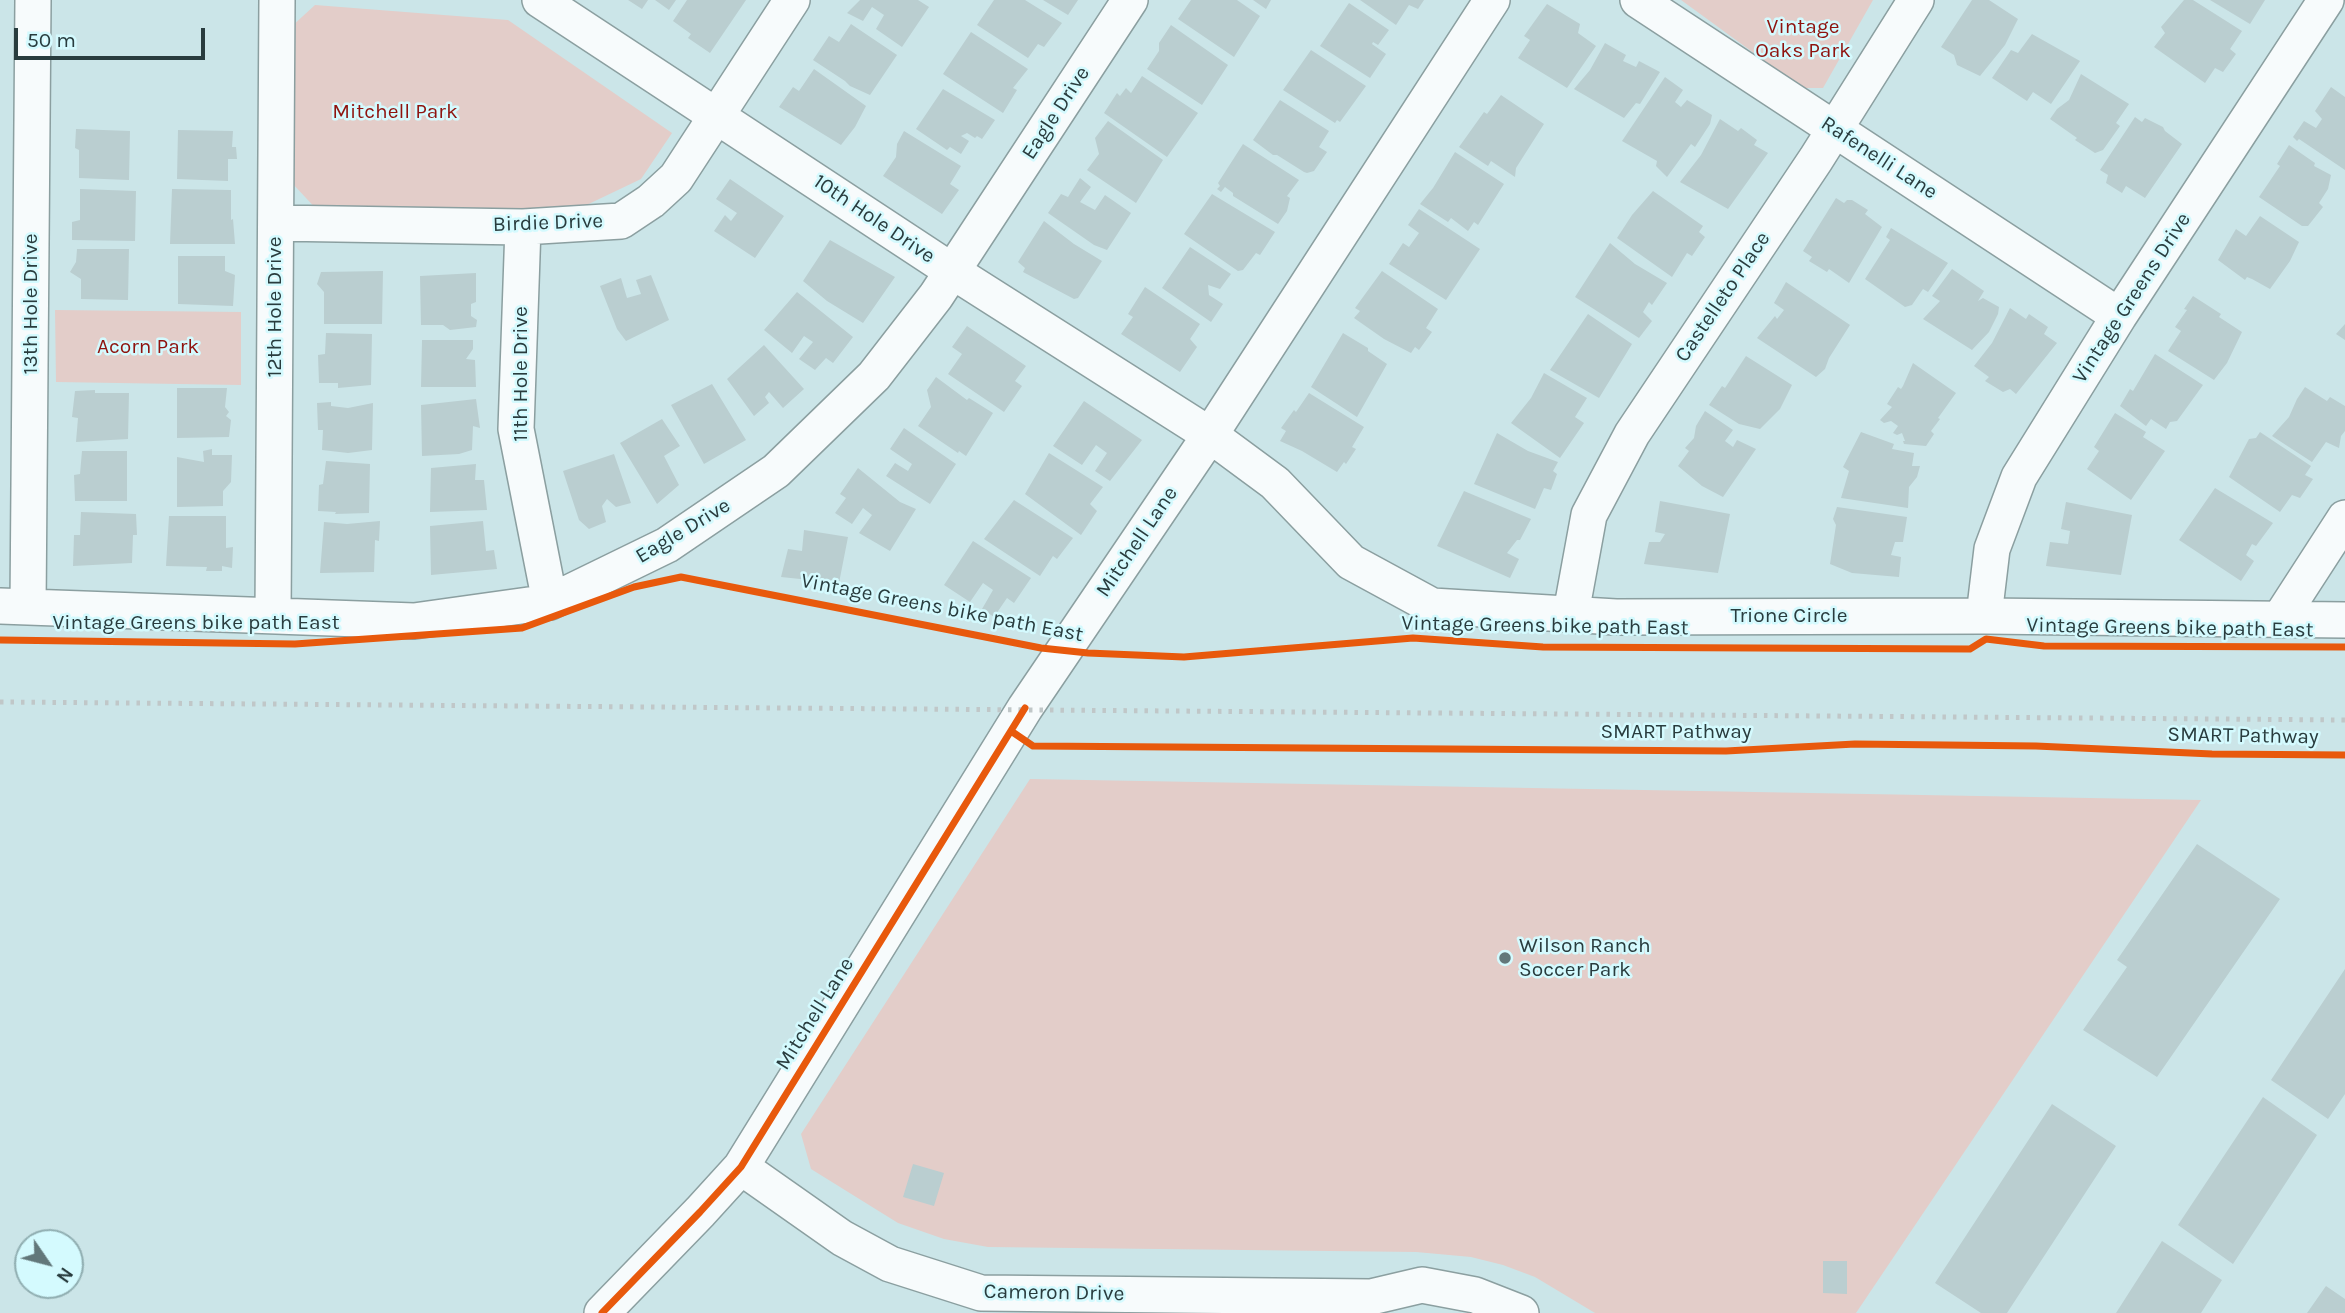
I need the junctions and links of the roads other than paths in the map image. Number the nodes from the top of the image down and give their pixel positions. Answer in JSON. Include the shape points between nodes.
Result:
{"nodes":[{"id":1,"x":33,"y":0,"type":"edge"},
{"id":2,"x":277,"y":0,"type":"edge"},
{"id":3,"x":540,"y":0,"type":"edge"},
{"id":4,"x":792,"y":0,"type":"edge"},
{"id":5,"x":1130,"y":0,"type":"edge"},
{"id":6,"x":1492,"y":0,"type":"edge"},
{"id":7,"x":1638,"y":0,"type":"edge"},
{"id":8,"x":1916,"y":0,"type":"edge"},
{"id":9,"x":2326,"y":0,"type":"edge"},
{"id":10,"x":717,"y":115,"type":"junction"},
{"id":11,"x":1835,"y":129,"type":"junction"},
{"id":12,"x":276,"y":223,"type":"junction"},
{"id":13,"x":523,"y":227,"type":"junction"},
{"id":14,"x":953,"y":271,"type":"junction"},
{"id":15,"x":2119,"y":316,"type":"junction"},
{"id":16,"x":1210,"y":435,"type":"junction"},
{"id":17,"x":2345,"y":518,"type":"edge"},
{"id":18,"x":550,"y":602,"type":"junction"},
{"id":19,"x":14,"y":607,"type":"edge"},
{"id":20,"x":1571,"y":613,"type":"junction"},
{"id":21,"x":273,"y":615,"type":"junction"},
{"id":22,"x":1984,"y":616,"type":"junction"},
{"id":23,"x":2279,"y":620,"type":"junction"},
{"id":24,"x":2345,"y":620,"type":"edge"},
{"id":25,"x":741,"y":1167,"type":"junction"},
{"id":26,"x":602,"y":1313,"type":"edge"},
{"id":27,"x":1521,"y":1313,"type":"edge"}],
"edges":[{"from":1,"to":19,"type":"street","name":"13th Hole Drive"},
{"from":2,"to":12,"type":"street","name":"12th Hole Drive"},
{"from":3,"to":10,"type":"street","name":"10th Hole Drive"},
{"from":4,"to":10,"type":"street","name":"Birdie Drive"},
{"from":5,"to":14,"type":"street","name":"Eagle Drive"},
{"from":6,"to":16,"type":"street","name":"Mitchell Lane"},
{"from":7,"to":11,"type":"street","name":"Rafenelli Lane"},
{"from":8,"to":11,"type":"street","name":"Castelleto Place"},
{"from":9,"to":15,"type":"street","name":"Vintage Greens Drive"},
{"from":10,"to":13,"type":"street","name":"Birdie Drive","via":[[676,178],[621,221]]},
{"from":10,"to":14,"type":"street","name":"10th Hole Drive"},
{"from":11,"to":15,"type":"street","name":"Rafenelli Lane"},
{"from":11,"to":20,"type":"street","name":"Castelleto Place","via":[[1632,434],[1589,515]]},
{"from":12,"to":13,"type":"street","name":"Birdie Drive"},
{"from":12,"to":21,"type":"street","name":"12th Hole Drive"},
{"from":13,"to":18,"type":"street","name":"11th Hole Drive","via":[[516,429]]},
{"from":14,"to":16,"type":"street","name":"10th Hole Drive"},
{"from":14,"to":18,"type":"street","name":"Eagle Drive","via":[[873,376],[776,471],[667,545]]},
{"from":15,"to":22,"type":"street","name":"Vintage Greens Drive","via":[[2019,477],[1992,549]]},
{"from":16,"to":20,"type":"street","name":"Trione Circle","via":[[1275,483],[1351,562],[1432,606]]},
{"from":16,"to":25,"type":"street","name":"Mitchell Lane","via":[[1025,708]]},
{"from":17,"to":23,"type":"street"},
{"from":18,"to":21,"type":"street","name":"Eagle Drive","via":[[414,621]]},
{"from":19,"to":21,"type":"street","name":"Eagle Drive"},
{"from":20,"to":22,"type":"street","name":"Trione Circle","via":[[1616,617]]},
{"from":22,"to":23,"type":"street","name":"Trione Circle"},
{"from":23,"to":24,"type":"street","name":"Trione Circle"},
{"from":25,"to":26,"type":"street","name":"Mitchell Lane"},
{"from":25,"to":27,"type":"street","name":"Cameron Drive","via":[[842,1238],[890,1264],[981,1293],[1371,1297],[1422,1284],[1475,1295]]}]}
